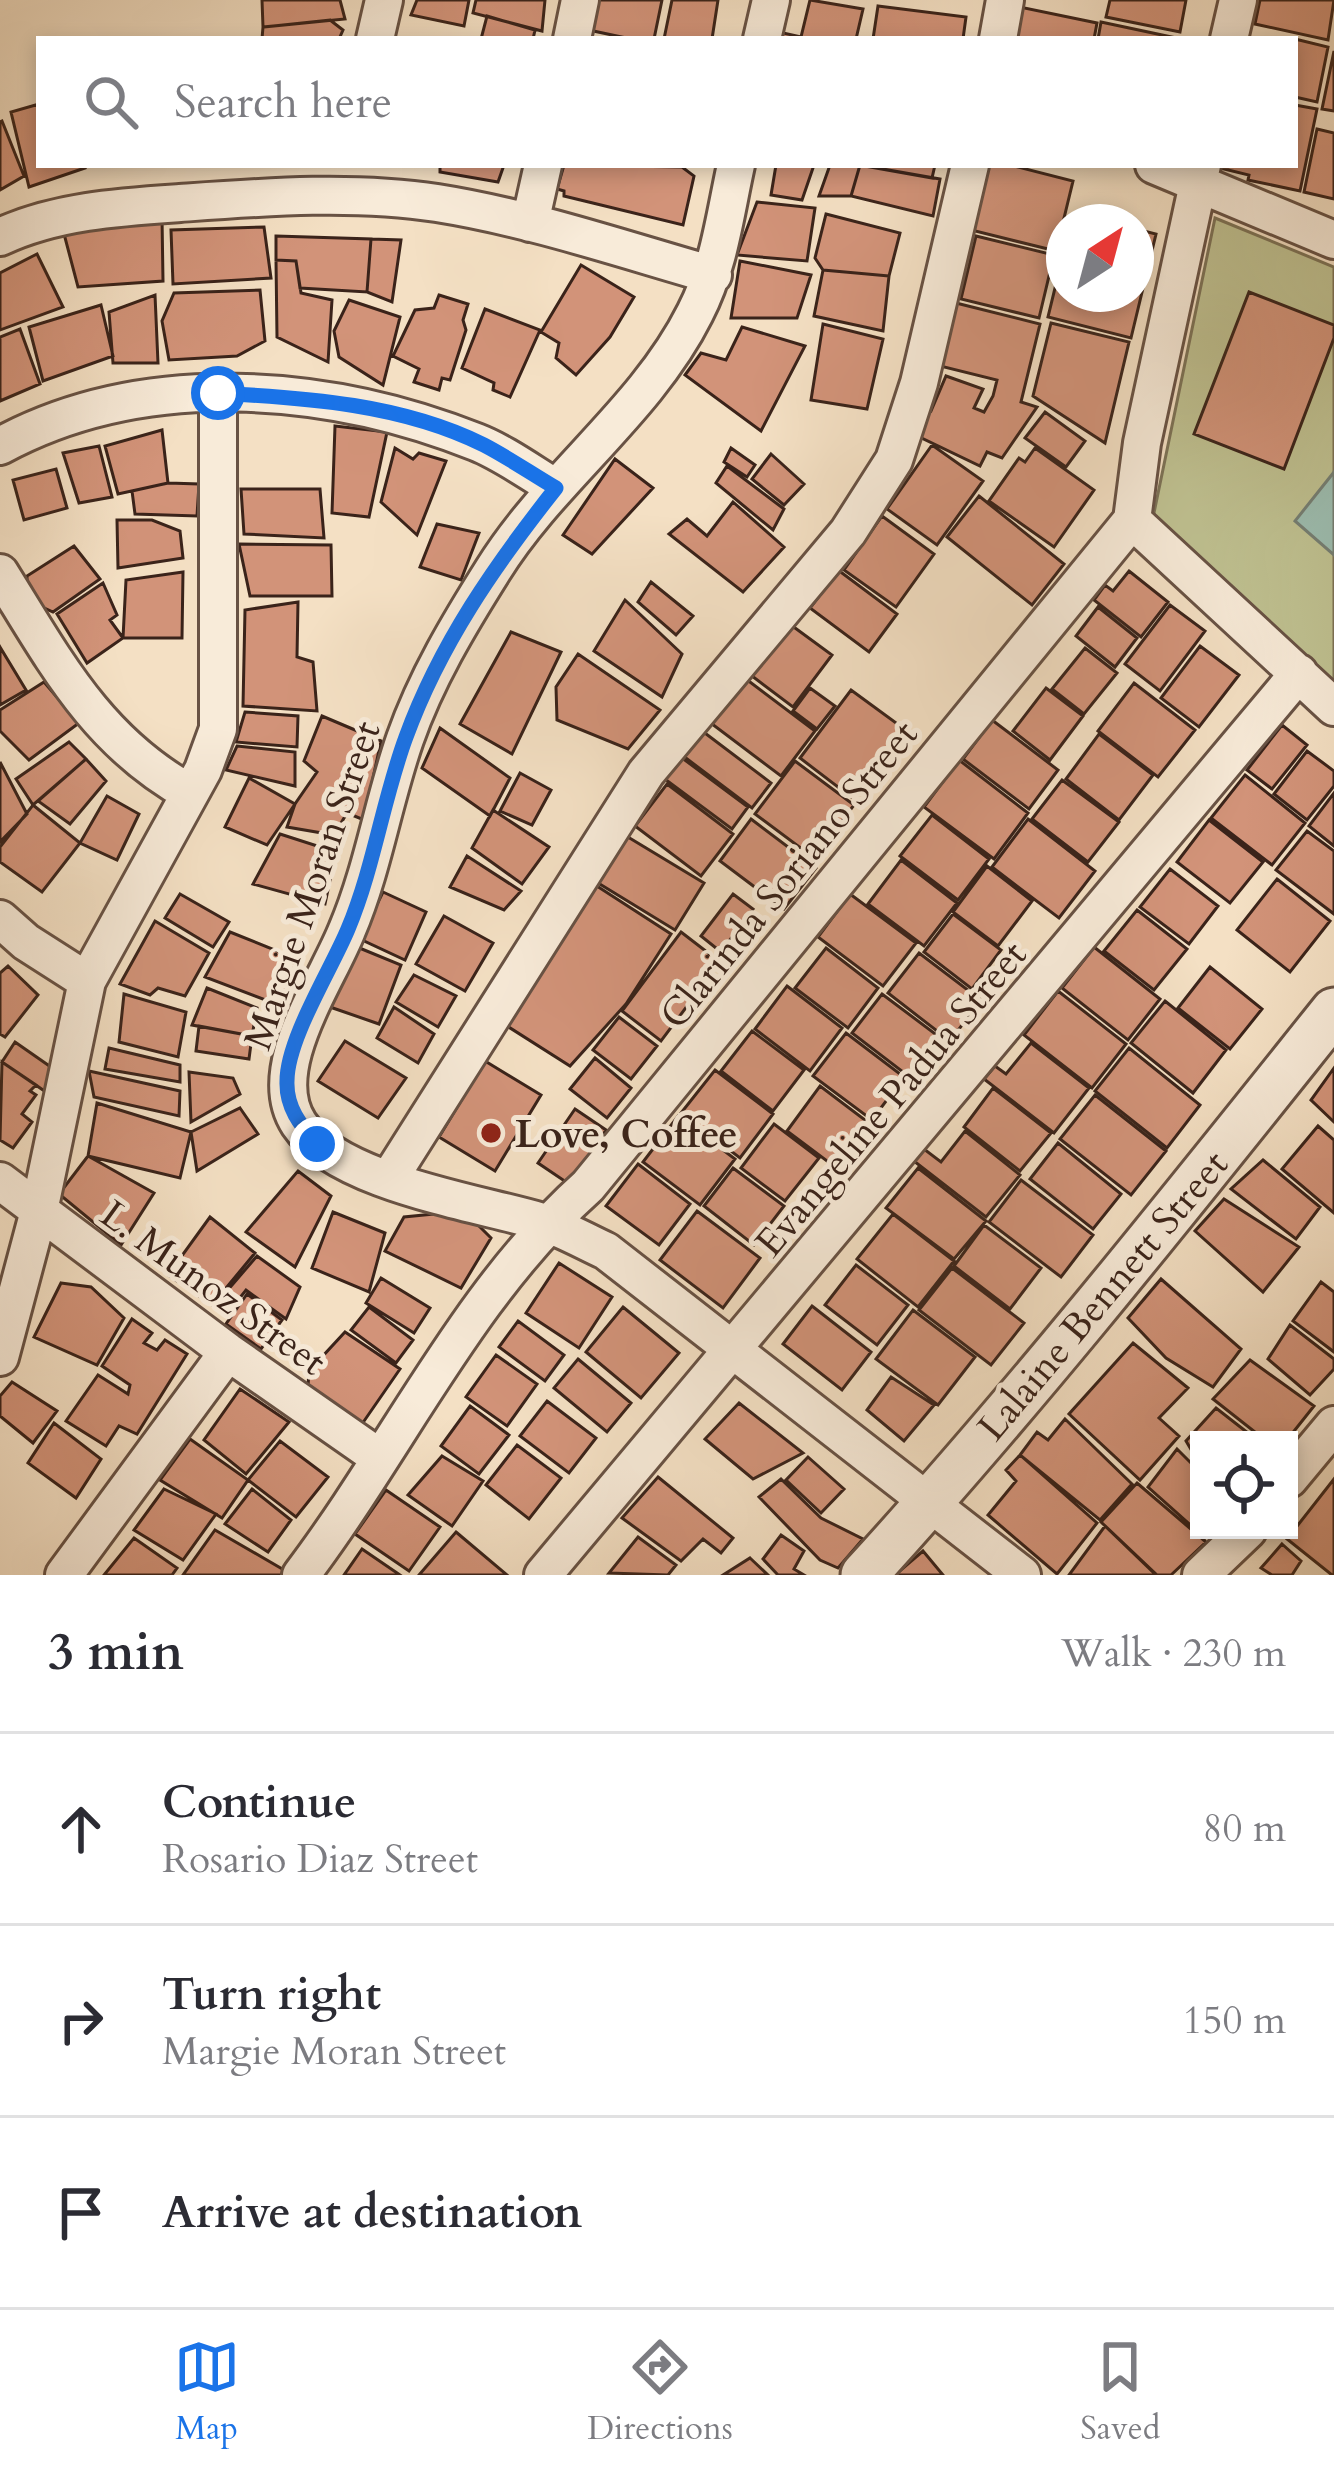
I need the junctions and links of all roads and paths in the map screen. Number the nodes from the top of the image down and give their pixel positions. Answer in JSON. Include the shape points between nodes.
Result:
{"nodes":[{"id":1,"x":384,"y":0,"type":"edge"},
{"id":2,"x":580,"y":0,"type":"edge"},
{"id":3,"x":771,"y":0,"type":"edge"},
{"id":4,"x":1006,"y":0,"type":"edge"},
{"id":5,"x":1238,"y":0,"type":"edge"},
{"id":6,"x":376,"y":36,"type":"edge"},
{"id":7,"x":573,"y":36,"type":"edge"},
{"id":8,"x":763,"y":36,"type":"edge"},
{"id":9,"x":999,"y":36,"type":"edge"},
{"id":10,"x":1230,"y":36,"type":"edge"},
{"id":11,"x":542,"y":168,"type":"edge"},
{"id":12,"x":735,"y":168,"type":"edge"},
{"id":13,"x":969,"y":168,"type":"edge"},
{"id":14,"x":1169,"y":168,"type":"edge"},
{"id":15,"x":1200,"y":174,"type":"edge"},
{"id":16,"x":345,"y":181,"type":"edge"},
{"id":17,"x":530,"y":223,"type":"junction"},
{"id":18,"x":0,"y":237,"type":"edge"},
{"id":19,"x":1334,"y":240,"type":"edge"},
{"id":20,"x":713,"y":274,"type":"junction"},
{"id":21,"x":218,"y":393,"type":"junction"},
{"id":22,"x":0,"y":446,"type":"edge"},
{"id":23,"x":556,"y":488,"type":"junction"},
{"id":24,"x":1132,"y":520,"type":"junction"},
{"id":25,"x":0,"y":573,"type":"edge"},
{"id":26,"x":1299,"y":673,"type":"junction"},
{"id":27,"x":1334,"y":707,"type":"edge"},
{"id":28,"x":190,"y":793,"type":"junction"},
{"id":29,"x":0,"y":919,"type":"edge"},
{"id":30,"x":88,"y":981,"type":"junction"},
{"id":31,"x":1334,"y":1011,"type":"edge"},
{"id":32,"x":389,"y":1179,"type":"junction"},
{"id":33,"x":0,"y":1180,"type":"edge"},
{"id":34,"x":39,"y":1211,"type":"junction"},
{"id":35,"x":546,"y":1223,"type":"junction"},
{"id":36,"x":734,"y":1349,"type":"junction"},
{"id":37,"x":228,"y":1352,"type":"junction"},
{"id":38,"x":0,"y":1357,"type":"edge"},
{"id":39,"x":1334,"y":1425,"type":"edge"},
{"id":40,"x":380,"y":1458,"type":"junction"},
{"id":41,"x":1298,"y":1468,"type":"edge"},
{"id":42,"x":930,"y":1502,"type":"junction"},
{"id":43,"x":1239,"y":1539,"type":"edge"},
{"id":44,"x":64,"y":1575,"type":"edge"},
{"id":45,"x":301,"y":1575,"type":"edge"},
{"id":46,"x":543,"y":1575,"type":"edge"},
{"id":47,"x":864,"y":1575,"type":"edge"},
{"id":48,"x":1022,"y":1575,"type":"edge"},
{"id":49,"x":1201,"y":1575,"type":"edge"}],
"edges":[{"from":1,"to":6,"type":"street"},
{"from":2,"to":7,"type":"street"},
{"from":3,"to":8,"type":"street"},
{"from":4,"to":9,"type":"street"},
{"from":5,"to":10,"type":"street"},
{"from":11,"to":17,"type":"street"},
{"from":12,"to":20,"type":"street","name":"Margie Moran Street"},
{"from":13,"to":32,"type":"street","via":[[894,460],[848,532],[646,772]]},
{"from":14,"to":15,"type":"street"},
{"from":15,"to":19,"type":"street"},
{"from":15,"to":24,"type":"street"},
{"from":16,"to":17,"type":"street"},
{"from":16,"to":18,"type":"street","via":[[109,208]]},
{"from":17,"to":20,"type":"street"},
{"from":20,"to":23,"type":"street","name":"Margie Moran Street","via":[[665,363]]},
{"from":21,"to":22,"type":"street","via":[[81,412]]},
{"from":21,"to":23,"type":"street","via":[[384,411],[481,443]]},
{"from":21,"to":28,"type":"street","via":[[220,712]]},
{"from":23,"to":32,"type":"street","name":"Margie Moran Street","via":[[496,564],[441,655],[405,738],[349,927],[292,1052],[286,1078],[298,1124],[338,1159]]},
{"from":24,"to":26,"type":"street"},
{"from":24,"to":35,"type":"street","name":"Clarinda Soriano Street","via":[[588,1186]]},
{"from":25,"to":28,"type":"street","via":[[104,728]]},
{"from":26,"to":27,"type":"street"},
{"from":26,"to":36,"type":"street","name":"Evangeline Padua Street"},
{"from":28,"to":30,"type":"street"},
{"from":29,"to":30,"type":"street"},
{"from":30,"to":34,"type":"street"},
{"from":31,"to":42,"type":"street","name":"Lalaine Bennett Street"},
{"from":32,"to":35,"type":"street","name":"Margie Moran Street"},
{"from":33,"to":34,"type":"street","name":"L. Munoz Street"},
{"from":34,"to":37,"type":"street","name":"L. Munoz Street"},
{"from":34,"to":38,"type":"street"},
{"from":35,"to":36,"type":"street","name":"Margie Moran Street","via":[[606,1251]]},
{"from":35,"to":40,"type":"street","name":"Clarinda Soriano Street"},
{"from":36,"to":42,"type":"street","name":"Margie Moran Street"},
{"from":36,"to":46,"type":"street","name":"Evangeline Padua Street"},
{"from":37,"to":40,"type":"street","name":"L. Munoz Street"},
{"from":37,"to":44,"type":"street"},
{"from":39,"to":41,"type":"street"},
{"from":40,"to":45,"type":"street","name":"Clarinda Soriano Street"},
{"from":42,"to":47,"type":"street","name":"Lalaine Bennett Street"},
{"from":42,"to":48,"type":"street","name":"Margie Moran Street"},
{"from":43,"to":49,"type":"street"}]}
